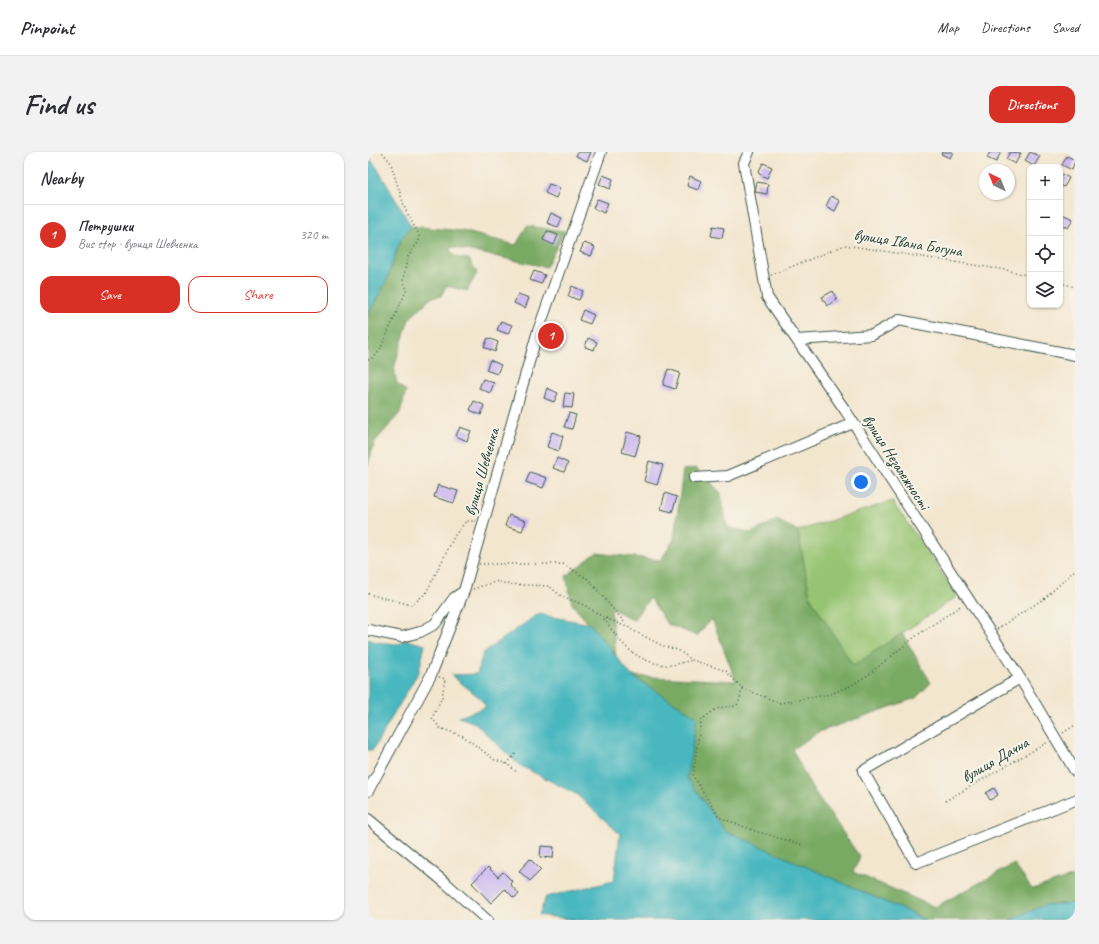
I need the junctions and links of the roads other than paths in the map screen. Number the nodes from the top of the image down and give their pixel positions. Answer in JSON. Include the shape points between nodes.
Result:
{"nodes":[{"id":1,"x":601,"y":152,"type":"edge"},
{"id":2,"x":749,"y":152,"type":"edge"},
{"id":3,"x":797,"y":340,"type":"junction"},
{"id":4,"x":1075,"y":355,"type":"edge"},
{"id":5,"x":853,"y":423,"type":"junction"},
{"id":6,"x":694,"y":478,"type":"dead end"},
{"id":7,"x":464,"y":591,"type":"junction"},
{"id":8,"x":368,"y":630,"type":"edge"},
{"id":9,"x":1020,"y":678,"type":"junction"},
{"id":10,"x":1075,"y":771,"type":"edge"},
{"id":11,"x":368,"y":790,"type":"edge"},
{"id":12,"x":1075,"y":800,"type":"edge"},
{"id":13,"x":368,"y":820,"type":"edge"},
{"id":14,"x":487,"y":920,"type":"edge"}],
"edges":[{"from":1,"to":7,"type":"street","name":"вулиця Шевченка","via":[[537,334]]},
{"from":2,"to":3,"type":"street","name":"вулиця Незалежності","via":[[744,163],[767,297]]},
{"from":3,"to":4,"type":"street","via":[[872,335],[899,320]]},
{"from":3,"to":5,"type":"street","name":"вулиця Незалежності"},
{"from":5,"to":6,"type":"street","via":[[728,476]]},
{"from":5,"to":9,"type":"street","name":"вулиця Незалежності"},
{"from":7,"to":8,"type":"street","via":[[454,598],[435,624],[420,632],[402,637]]},
{"from":7,"to":11,"type":"street","name":"вулиця Шевченка","via":[[431,675]]},
{"from":9,"to":10,"type":"street","name":"вулиця Незалежності"},
{"from":9,"to":12,"type":"street","via":[[864,771],[916,863]]},
{"from":13,"to":14,"type":"street"}]}
